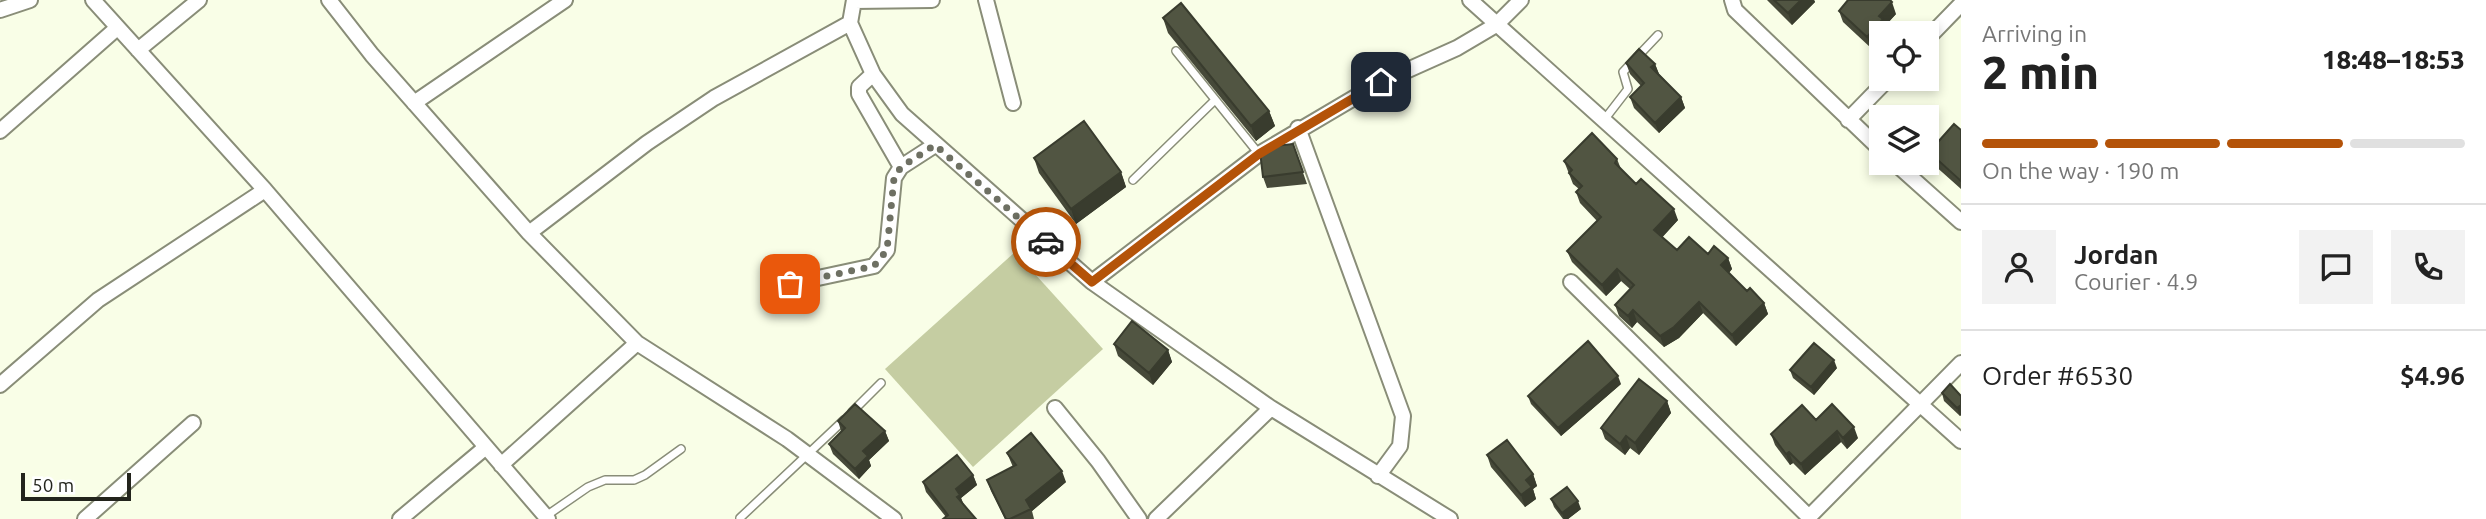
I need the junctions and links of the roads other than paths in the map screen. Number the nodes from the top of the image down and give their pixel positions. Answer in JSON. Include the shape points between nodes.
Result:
{"nodes":[{"id":1,"x":30,"y":0,"type":"edge"},
{"id":2,"x":93,"y":0,"type":"edge"},
{"id":3,"x":199,"y":0,"type":"edge"},
{"id":4,"x":330,"y":0,"type":"edge"},
{"id":5,"x":565,"y":0,"type":"edge"},
{"id":6,"x":854,"y":0,"type":"edge"},
{"id":7,"x":932,"y":0,"type":"edge"},
{"id":8,"x":986,"y":0,"type":"edge"},
{"id":9,"x":1469,"y":0,"type":"edge"},
{"id":10,"x":1521,"y":0,"type":"edge"},
{"id":11,"x":1732,"y":0,"type":"edge"},
{"id":12,"x":1961,"y":4,"type":"edge"},
{"id":13,"x":0,"y":10,"type":"edge"},
{"id":14,"x":850,"y":23,"type":"junction"},
{"id":15,"x":1496,"y":25,"type":"junction"},
{"id":16,"x":1939,"y":27,"type":"edge"},
{"id":17,"x":117,"y":28,"type":"junction"},
{"id":18,"x":1658,"y":35,"type":"dead end"},
{"id":19,"x":138,"y":50,"type":"junction"},
{"id":20,"x":1176,"y":51,"type":"edge"},
{"id":21,"x":873,"y":74,"type":"junction"},
{"id":22,"x":1876,"y":91,"type":"edge"},
{"id":23,"x":1215,"y":100,"type":"junction"},
{"id":24,"x":414,"y":103,"type":"junction"},
{"id":25,"x":1013,"y":103,"type":"dead end"},
{"id":26,"x":1848,"y":120,"type":"junction"},
{"id":27,"x":1604,"y":121,"type":"junction"},
{"id":28,"x":1298,"y":128,"type":"junction"},
{"id":29,"x":0,"y":131,"type":"edge"},
{"id":30,"x":1869,"y":139,"type":"edge"},
{"id":31,"x":935,"y":145,"type":"junction"},
{"id":32,"x":1259,"y":154,"type":"junction"},
{"id":33,"x":901,"y":167,"type":"junction"},
{"id":34,"x":1908,"y":175,"type":"edge"},
{"id":35,"x":1133,"y":180,"type":"dead end"},
{"id":36,"x":265,"y":190,"type":"junction"},
{"id":37,"x":1961,"y":222,"type":"edge"},
{"id":38,"x":529,"y":233,"type":"junction"},
{"id":39,"x":1092,"y":282,"type":"junction"},
{"id":40,"x":1571,"y":282,"type":"dead end"},
{"id":41,"x":790,"y":284,"type":"dead end"},
{"id":42,"x":637,"y":343,"type":"junction"},
{"id":43,"x":1961,"y":363,"type":"edge"},
{"id":44,"x":881,"y":383,"type":"dead end"},
{"id":45,"x":0,"y":385,"type":"edge"},
{"id":46,"x":1920,"y":404,"type":"junction"},
{"id":47,"x":1055,"y":408,"type":"dead end"},
{"id":48,"x":1271,"y":408,"type":"junction"},
{"id":49,"x":193,"y":423,"type":"dead end"},
{"id":50,"x":1961,"y":441,"type":"edge"},
{"id":51,"x":486,"y":447,"type":"junction"},
{"id":52,"x":681,"y":449,"type":"dead end"},
{"id":53,"x":809,"y":456,"type":"junction"},
{"id":54,"x":501,"y":464,"type":"junction"},
{"id":55,"x":1378,"y":476,"type":"junction"},
{"id":56,"x":1806,"y":517,"type":"edge"},
{"id":57,"x":547,"y":518,"type":"edge"},
{"id":58,"x":740,"y":518,"type":"edge"},
{"id":59,"x":85,"y":519,"type":"edge"},
{"id":60,"x":400,"y":519,"type":"edge"},
{"id":61,"x":894,"y":519,"type":"edge"},
{"id":62,"x":1139,"y":519,"type":"edge"},
{"id":63,"x":1156,"y":519,"type":"edge"},
{"id":64,"x":1450,"y":519,"type":"edge"}],
"edges":[{"from":1,"to":13,"type":"street"},
{"from":2,"to":17,"type":"street"},
{"from":3,"to":19,"type":"street"},
{"from":4,"to":24,"type":"street"},
{"from":5,"to":24,"type":"street"},
{"from":6,"to":7,"type":"street"},
{"from":6,"to":14,"type":"street"},
{"from":8,"to":25,"type":"street"},
{"from":9,"to":15,"type":"street"},
{"from":10,"to":15,"type":"street"},
{"from":11,"to":26,"type":"street","via":[[1735,10]]},
{"from":12,"to":16,"type":"street"},
{"from":14,"to":21,"type":"street"},
{"from":14,"to":38,"type":"street","via":[[714,98]]},
{"from":15,"to":27,"type":"street"},
{"from":15,"to":28,"type":"street"},
{"from":17,"to":19,"type":"street"},
{"from":17,"to":29,"type":"street"},
{"from":18,"to":27,"type":"lane","via":[[1627,65],[1623,72],[1628,89]]},
{"from":19,"to":36,"type":"street"},
{"from":20,"to":23,"type":"lane"},
{"from":21,"to":31,"type":"street","via":[[902,114]]},
{"from":21,"to":33,"type":"street","via":[[859,87],[859,94]]},
{"from":22,"to":26,"type":"street"},
{"from":23,"to":32,"type":"lane"},
{"from":23,"to":35,"type":"lane"},
{"from":24,"to":38,"type":"street"},
{"from":26,"to":30,"type":"street"},
{"from":27,"to":46,"type":"street"},
{"from":28,"to":32,"type":"street"},
{"from":28,"to":55,"type":"street","via":[[1403,416],[1399,446]]},
{"from":31,"to":33,"type":"street"},
{"from":31,"to":39,"type":"street"},
{"from":32,"to":39,"type":"street"},
{"from":33,"to":41,"type":"street","via":[[894,178],[887,250],[882,259],[874,266]]},
{"from":34,"to":37,"type":"street"},
{"from":36,"to":45,"type":"street","via":[[98,300]]},
{"from":36,"to":51,"type":"street"},
{"from":38,"to":42,"type":"street"},
{"from":39,"to":48,"type":"street"},
{"from":40,"to":56,"type":"street"},
{"from":42,"to":53,"type":"street"},
{"from":42,"to":54,"type":"street"},
{"from":43,"to":46,"type":"street"},
{"from":44,"to":53,"type":"lane"},
{"from":46,"to":50,"type":"street"},
{"from":46,"to":56,"type":"street"},
{"from":47,"to":62,"type":"street"},
{"from":48,"to":55,"type":"street"},
{"from":48,"to":63,"type":"street"},
{"from":49,"to":59,"type":"street"},
{"from":51,"to":54,"type":"street"},
{"from":51,"to":60,"type":"street"},
{"from":52,"to":57,"type":"lane","via":[[634,480],[605,480],[588,487]]},
{"from":53,"to":58,"type":"lane"},
{"from":53,"to":61,"type":"street"},
{"from":54,"to":57,"type":"street"},
{"from":55,"to":64,"type":"street"}]}
